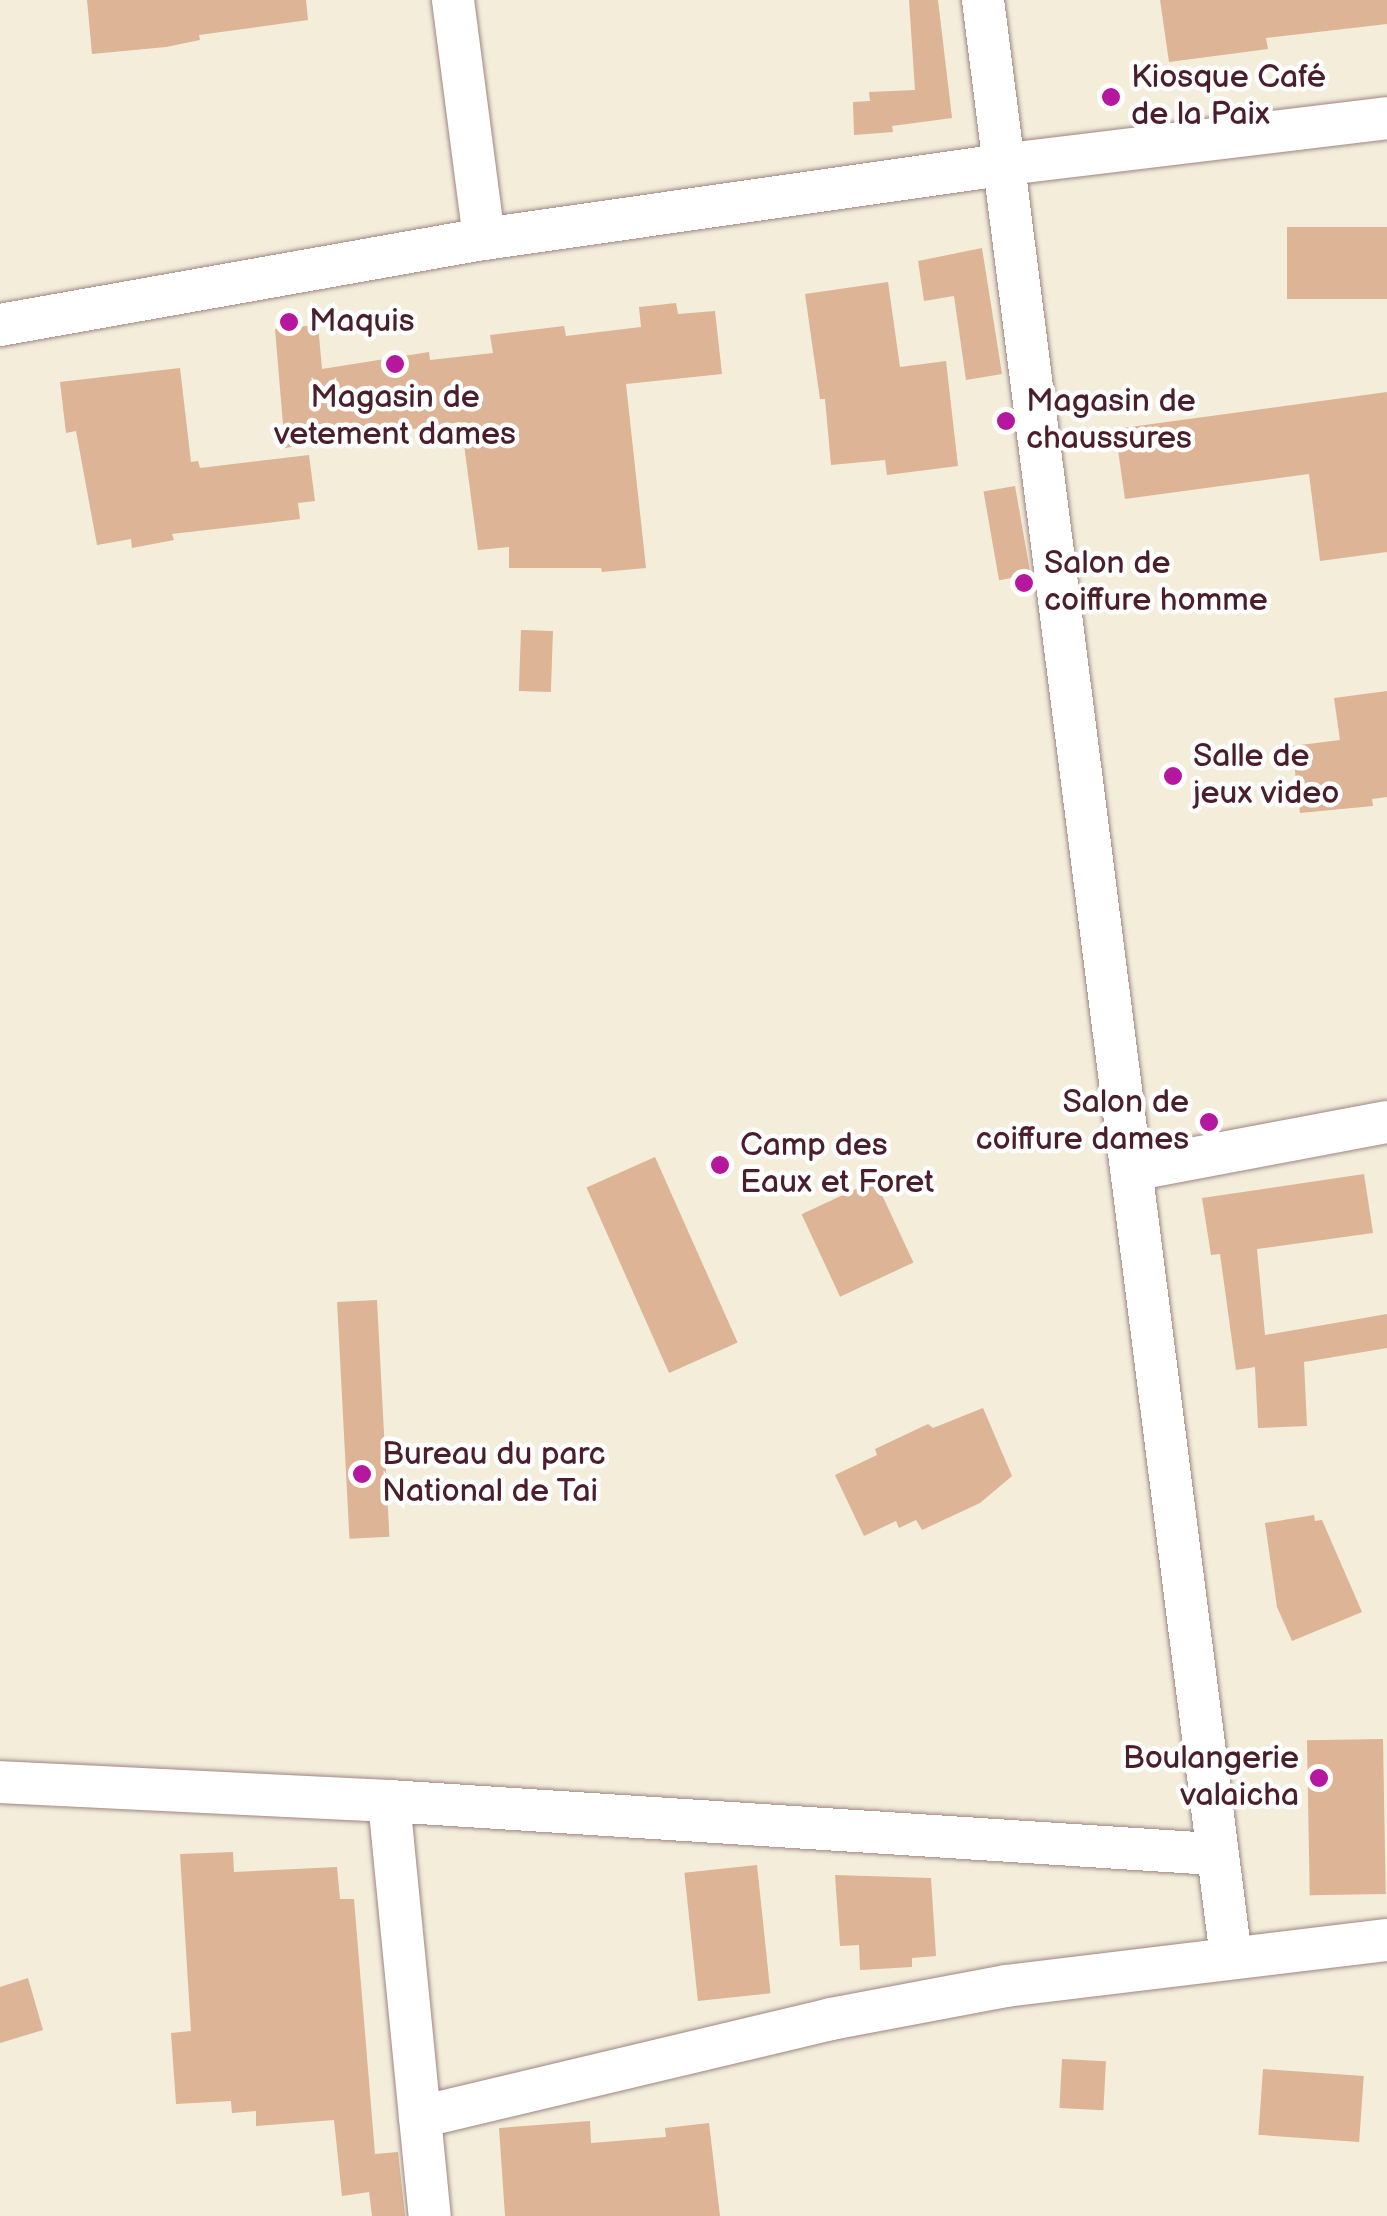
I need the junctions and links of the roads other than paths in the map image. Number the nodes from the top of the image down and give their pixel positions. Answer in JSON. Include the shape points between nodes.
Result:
{"nodes":[{"id":1,"x":453,"y":0,"type":"edge"},
{"id":2,"x":984,"y":0,"type":"edge"},
{"id":3,"x":1387,"y":118,"type":"edge"},
{"id":4,"x":1008,"y":164,"type":"junction"},
{"id":5,"x":484,"y":239,"type":"junction"},
{"id":6,"x":0,"y":324,"type":"edge"},
{"id":7,"x":1387,"y":1122,"type":"edge"},
{"id":8,"x":1132,"y":1170,"type":"junction"},
{"id":9,"x":0,"y":1782,"type":"edge"},
{"id":10,"x":389,"y":1801,"type":"junction"},
{"id":11,"x":1214,"y":1854,"type":"junction"},
{"id":12,"x":1387,"y":1940,"type":"edge"},
{"id":13,"x":1230,"y":1957,"type":"junction"},
{"id":14,"x":420,"y":2118,"type":"junction"},
{"id":15,"x":430,"y":2216,"type":"edge"}],
"edges":[{"from":1,"to":5,"type":"street"},
{"from":2,"to":4,"type":"street"},
{"from":3,"to":4,"type":"street"},
{"from":4,"to":5,"type":"street"},
{"from":4,"to":8,"type":"street"},
{"from":5,"to":6,"type":"street"},
{"from":7,"to":8,"type":"street"},
{"from":8,"to":11,"type":"street"},
{"from":9,"to":10,"type":"street"},
{"from":10,"to":11,"type":"street"},
{"from":10,"to":14,"type":"street"},
{"from":11,"to":13,"type":"street"},
{"from":12,"to":13,"type":"street"},
{"from":13,"to":14,"type":"street","via":[[1006,1986],[831,2019]]},
{"from":14,"to":15,"type":"street"}]}
